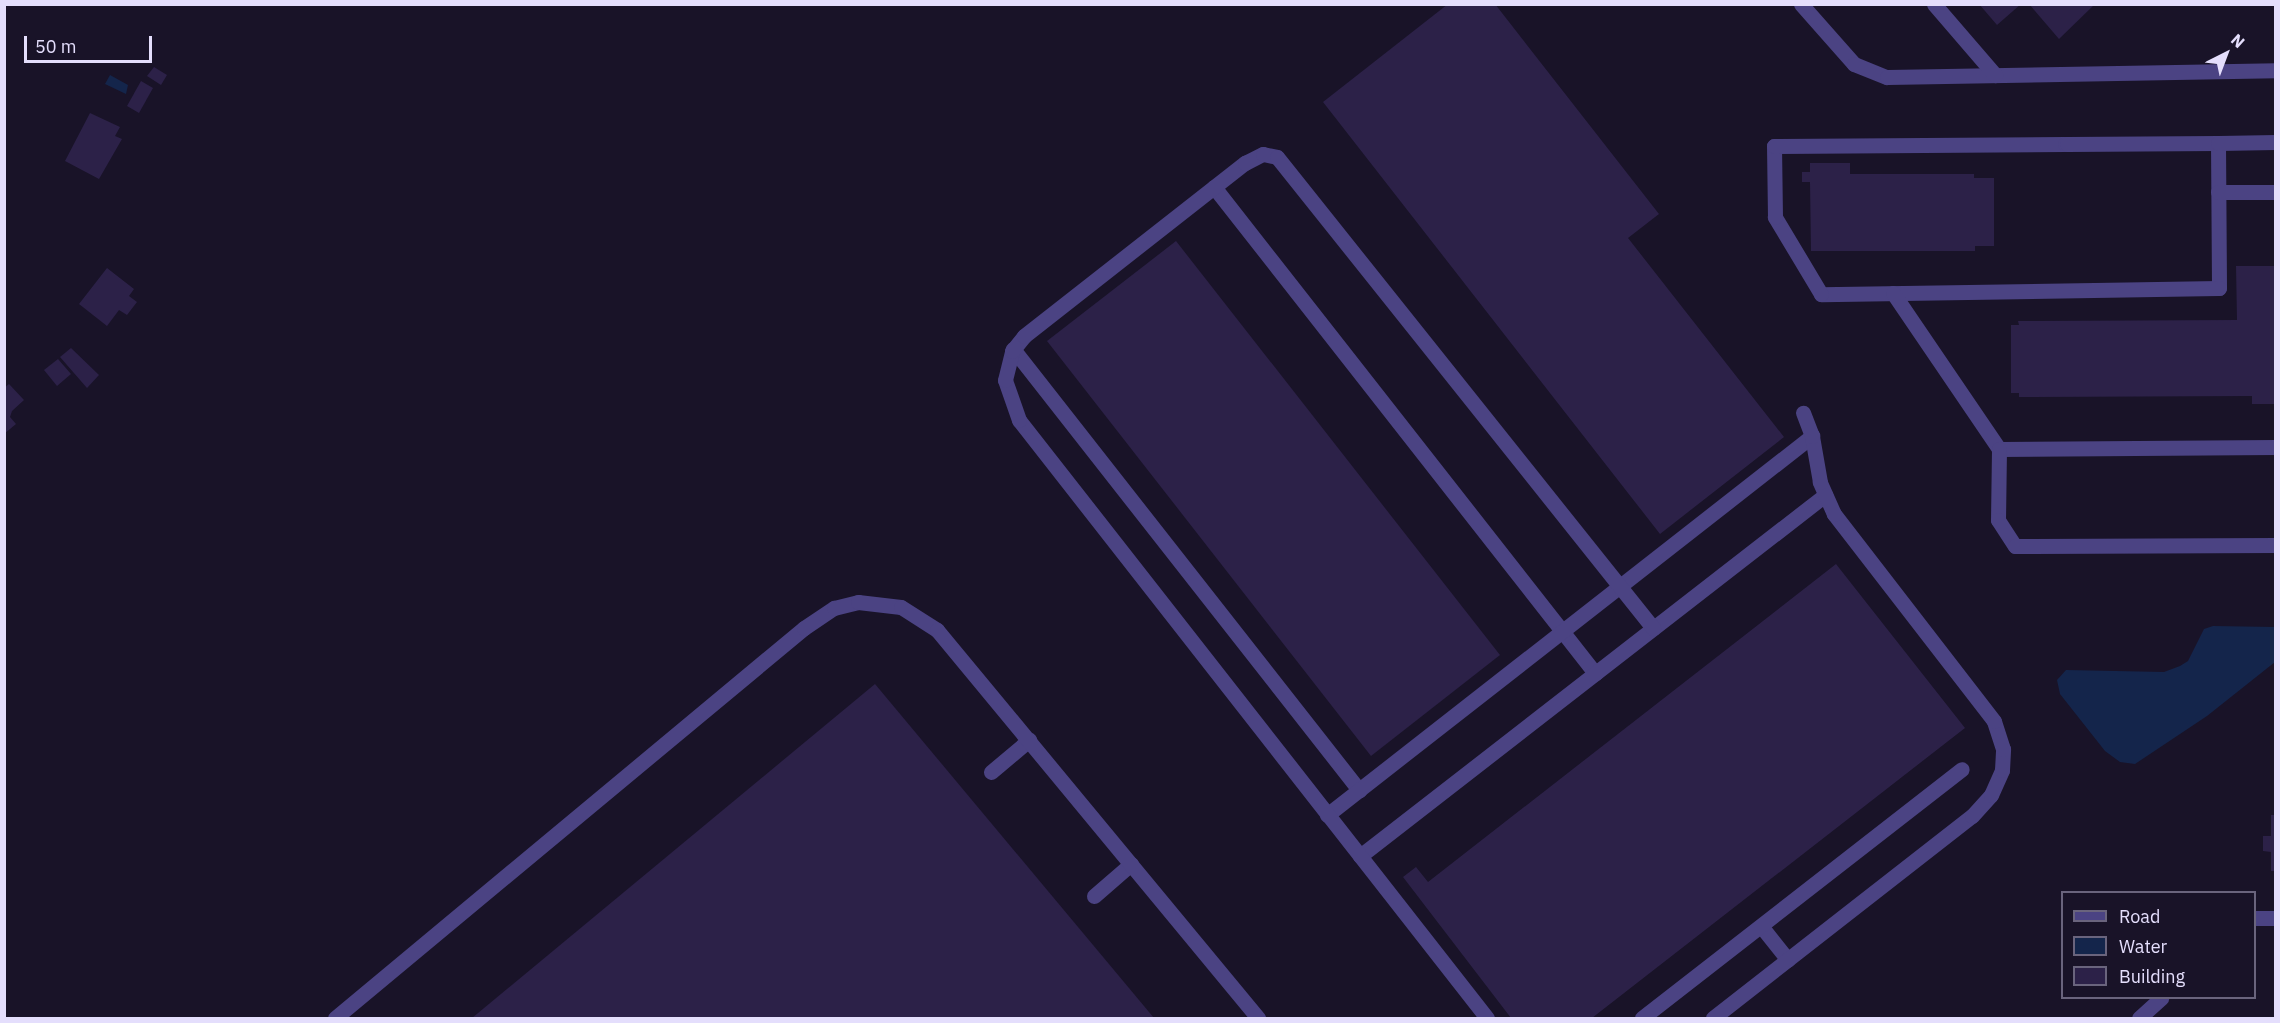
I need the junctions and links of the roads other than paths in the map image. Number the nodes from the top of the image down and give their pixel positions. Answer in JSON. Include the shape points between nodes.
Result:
{"nodes":[{"id":1,"x":1801,"y":4,"type":"edge"},
{"id":2,"x":1934,"y":4,"type":"edge"},
{"id":3,"x":2276,"y":70,"type":"edge"},
{"id":4,"x":1995,"y":75,"type":"junction"},
{"id":5,"x":2218,"y":142,"type":"junction"},
{"id":6,"x":2276,"y":142,"type":"edge"},
{"id":7,"x":1214,"y":187,"type":"junction"},
{"id":8,"x":2218,"y":192,"type":"junction"},
{"id":9,"x":2276,"y":192,"type":"edge"},
{"id":10,"x":1893,"y":293,"type":"junction"},
{"id":11,"x":1013,"y":349,"type":"junction"},
{"id":12,"x":1803,"y":413,"type":"dead end"},
{"id":13,"x":1812,"y":436,"type":"junction"},
{"id":14,"x":2276,"y":447,"type":"edge"},
{"id":15,"x":1999,"y":449,"type":"junction"},
{"id":16,"x":1825,"y":495,"type":"junction"},
{"id":17,"x":2276,"y":545,"type":"edge"},
{"id":18,"x":1620,"y":586,"type":"junction"},
{"id":19,"x":1653,"y":628,"type":"junction"},
{"id":20,"x":1563,"y":631,"type":"junction"},
{"id":21,"x":1595,"y":673,"type":"junction"},
{"id":22,"x":1029,"y":741,"type":"junction"},
{"id":23,"x":1962,"y":769,"type":"dead end"},
{"id":24,"x":991,"y":772,"type":"dead end"},
{"id":25,"x":1359,"y":790,"type":"junction"},
{"id":26,"x":1327,"y":815,"type":"junction"},
{"id":27,"x":1360,"y":856,"type":"junction"},
{"id":28,"x":1131,"y":864,"type":"junction"},
{"id":29,"x":1094,"y":896,"type":"dead end"},
{"id":30,"x":2256,"y":918,"type":"edge"},
{"id":31,"x":2276,"y":918,"type":"edge"},
{"id":32,"x":1761,"y":926,"type":"junction"},
{"id":33,"x":1788,"y":960,"type":"junction"},
{"id":34,"x":2160,"y":999,"type":"edge"},
{"id":35,"x":335,"y":1018,"type":"edge"},
{"id":36,"x":1258,"y":1018,"type":"edge"},
{"id":37,"x":1486,"y":1018,"type":"edge"},
{"id":38,"x":1642,"y":1018,"type":"edge"},
{"id":39,"x":1713,"y":1018,"type":"edge"},
{"id":40,"x":2139,"y":1018,"type":"edge"}],
"edges":[{"from":1,"to":4,"type":"street","via":[[1846,57],[1869,72],[1900,77]]},
{"from":2,"to":4,"type":"street"},
{"from":3,"to":4,"type":"street"},
{"from":5,"to":6,"type":"street"},
{"from":5,"to":8,"type":"street"},
{"from":5,"to":10,"type":"street","via":[[1774,146],[1775,217],[1821,294]]},
{"from":7,"to":11,"type":"street","via":[[1024,336]]},
{"from":7,"to":18,"type":"street","via":[[1257,156],[1269,154],[1281,159]]},
{"from":7,"to":20,"type":"street"},
{"from":8,"to":9,"type":"street"},
{"from":8,"to":10,"type":"street","via":[[2220,288]]},
{"from":10,"to":15,"type":"street"},
{"from":11,"to":25,"type":"street"},
{"from":11,"to":26,"type":"street","via":[[1005,380],[1019,420]]},
{"from":12,"to":13,"type":"street"},
{"from":13,"to":16,"type":"street"},
{"from":13,"to":18,"type":"street"},
{"from":14,"to":15,"type":"street"},
{"from":15,"to":17,"type":"street","via":[[1998,520],[2015,546]]},
{"from":16,"to":19,"type":"street"},
{"from":16,"to":33,"type":"street","via":[[1844,527],[1991,716],[2001,739],[2003,760],[1996,787],[1980,809]]},
{"from":18,"to":19,"type":"street"},
{"from":18,"to":20,"type":"street"},
{"from":19,"to":21,"type":"street"},
{"from":20,"to":21,"type":"street"},
{"from":20,"to":25,"type":"street"},
{"from":21,"to":27,"type":"street"},
{"from":22,"to":24,"type":"street"},
{"from":22,"to":28,"type":"street"},
{"from":22,"to":35,"type":"street","via":[[925,620],[902,607],[881,602],[834,608],[804,628]]},
{"from":23,"to":32,"type":"street"},
{"from":25,"to":26,"type":"street"},
{"from":26,"to":27,"type":"street"},
{"from":27,"to":37,"type":"street"},
{"from":28,"to":29,"type":"street"},
{"from":28,"to":36,"type":"street"},
{"from":30,"to":31,"type":"street"},
{"from":32,"to":33,"type":"street"},
{"from":32,"to":38,"type":"street"},
{"from":33,"to":39,"type":"street"},
{"from":34,"to":40,"type":"street"}]}
